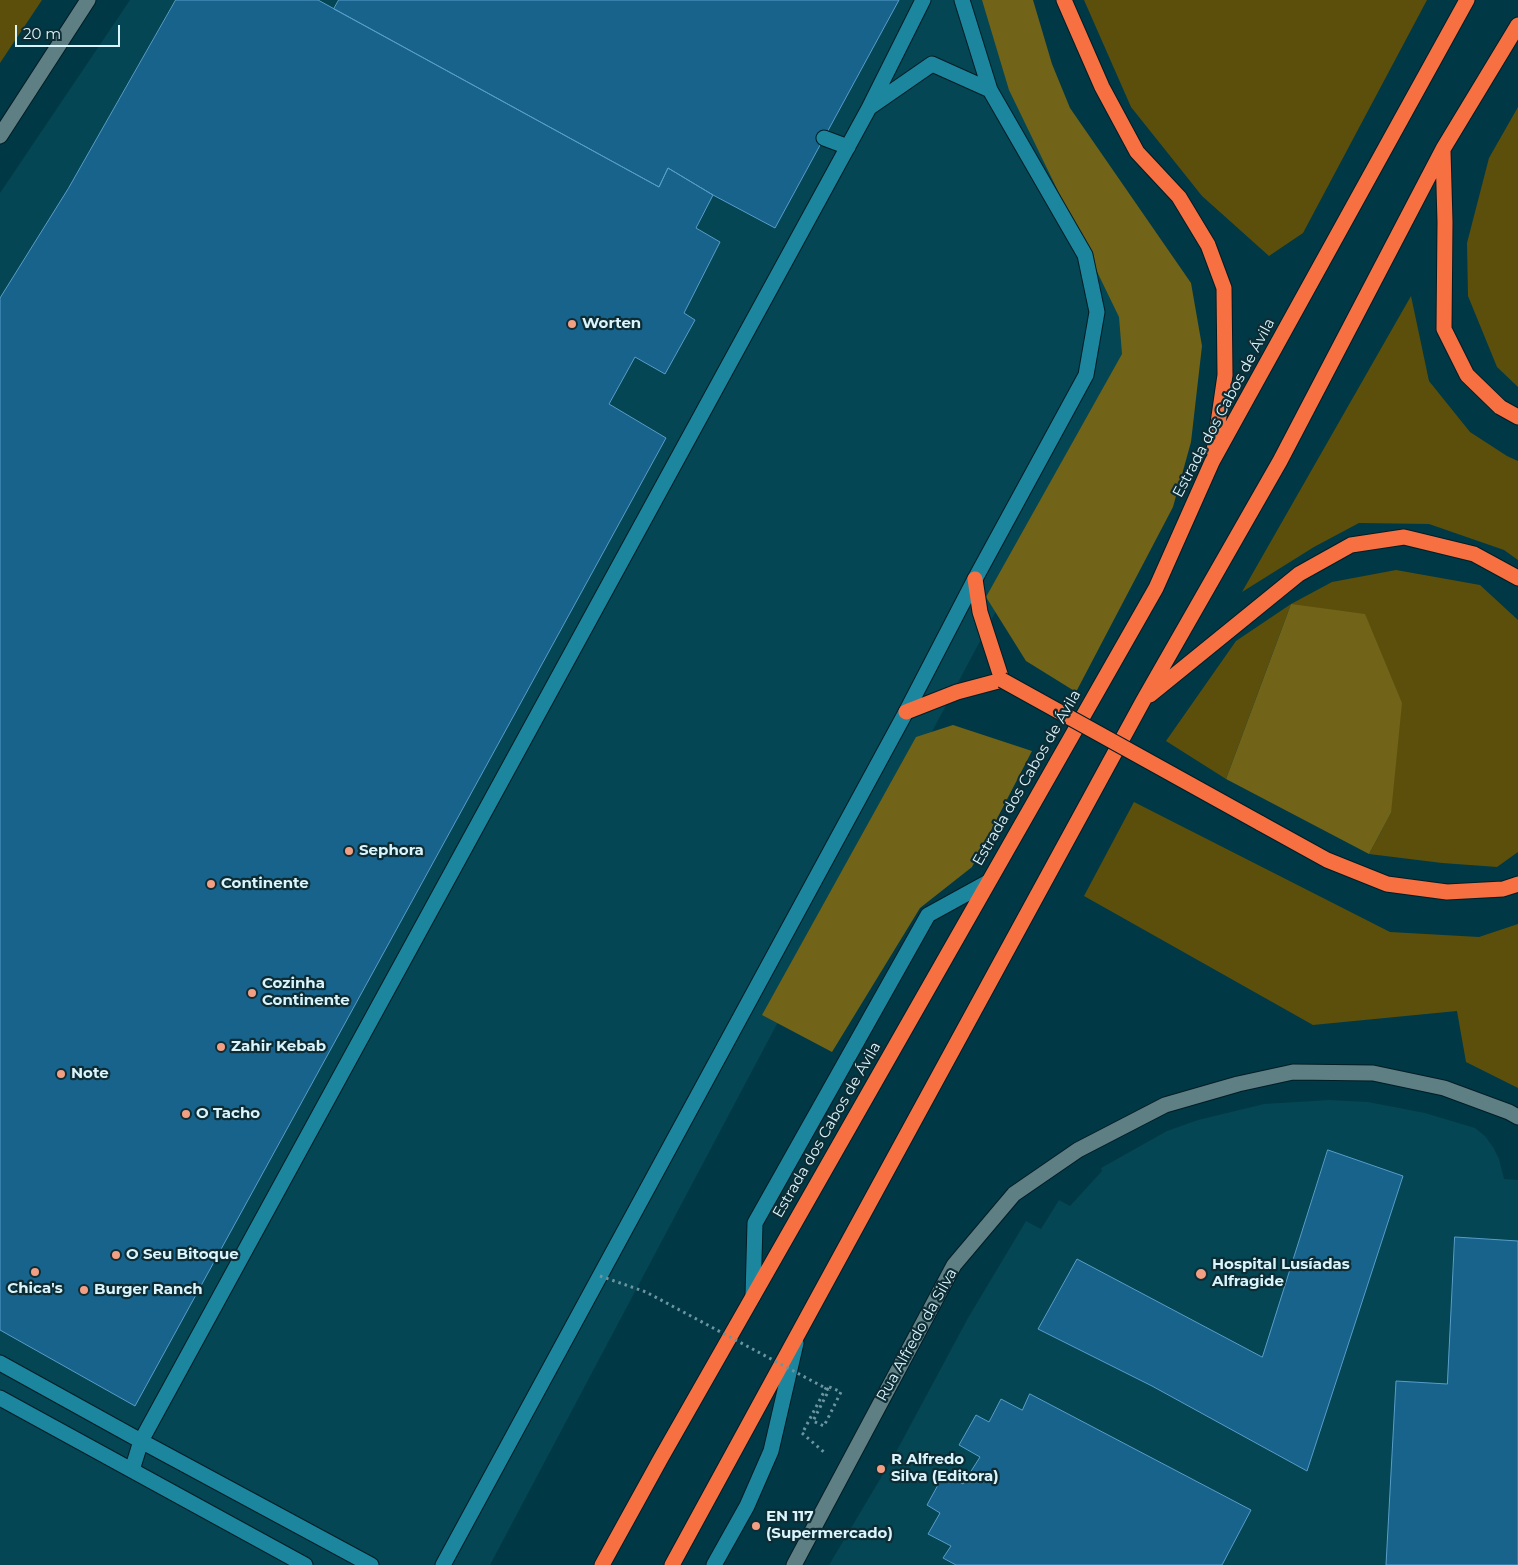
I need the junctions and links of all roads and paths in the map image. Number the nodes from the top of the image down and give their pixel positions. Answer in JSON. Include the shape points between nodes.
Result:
{"nodes":[{"id":1,"x":88,"y":0,"type":"edge"},
{"id":2,"x":923,"y":0,"type":"edge"},
{"id":3,"x":962,"y":0,"type":"edge"},
{"id":4,"x":1064,"y":0,"type":"edge"},
{"id":5,"x":1467,"y":0,"type":"edge"},
{"id":6,"x":1518,"y":26,"type":"edge"},
{"id":7,"x":990,"y":90,"type":"junction"},
{"id":8,"x":869,"y":108,"type":"junction"},
{"id":9,"x":0,"y":136,"type":"edge"},
{"id":10,"x":824,"y":138,"type":"dead end"},
{"id":11,"x":848,"y":147,"type":"junction"},
{"id":12,"x":1444,"y":149,"type":"junction"},
{"id":13,"x":1518,"y":417,"type":"edge"},
{"id":14,"x":1212,"y":462,"type":"junction"},
{"id":15,"x":1518,"y":578,"type":"edge"},
{"id":16,"x":975,"y":579,"type":"junction"},
{"id":17,"x":1002,"y":680,"type":"junction"},
{"id":18,"x":1143,"y":701,"type":"junction"},
{"id":19,"x":906,"y":712,"type":"junction"},
{"id":20,"x":1518,"y":876,"type":"edge"},
{"id":21,"x":988,"y":882,"type":"junction"},
{"id":22,"x":1518,"y":884,"type":"edge"},
{"id":23,"x":1502,"y":890,"type":"junction"},
{"id":24,"x":1518,"y":1117,"type":"edge"},
{"id":25,"x":600,"y":1276,"type":"junction"},
{"id":26,"x":753,"y":1296,"type":"junction"},
{"id":27,"x":797,"y":1336,"type":"junction"},
{"id":28,"x":0,"y":1363,"type":"edge"},
{"id":29,"x":0,"y":1398,"type":"edge"},
{"id":30,"x":807,"y":1424,"type":"dead end"},
{"id":31,"x":142,"y":1441,"type":"junction"},
{"id":32,"x":132,"y":1470,"type":"junction"},
{"id":33,"x":305,"y":1565,"type":"edge"},
{"id":34,"x":371,"y":1565,"type":"edge"},
{"id":35,"x":442,"y":1565,"type":"edge"},
{"id":36,"x":602,"y":1565,"type":"edge"},
{"id":37,"x":672,"y":1565,"type":"edge"},
{"id":38,"x":714,"y":1565,"type":"edge"},
{"id":39,"x":794,"y":1565,"type":"edge"}],
"edges":[{"from":1,"to":9,"type":"street"},
{"from":2,"to":8,"type":"lane"},
{"from":3,"to":7,"type":"lane"},
{"from":4,"to":14,"type":"highway","via":[[1102,87],[1137,152],[1179,197],[1208,245],[1224,288],[1225,375]]},
{"from":5,"to":14,"type":"highway","name":"Estrada dos Cabos de Ávila"},
{"from":6,"to":12,"type":"highway"},
{"from":7,"to":8,"type":"lane","via":[[932,64]]},
{"from":7,"to":16,"type":"lane","via":[[1085,255],[1098,312],[1086,375]]},
{"from":8,"to":11,"type":"lane"},
{"from":10,"to":11,"type":"lane"},
{"from":11,"to":31,"type":"lane"},
{"from":12,"to":13,"type":"highway","via":[[1444,329],[1467,375],[1500,407]]},
{"from":12,"to":18,"type":"highway","via":[[1280,461]]},
{"from":14,"to":21,"type":"highway","name":"Estrada dos Cabos de Ávila","via":[[1156,588]]},
{"from":15,"to":18,"type":"highway","via":[[1474,554],[1404,537],[1351,545],[1299,574]]},
{"from":16,"to":17,"type":"highway","via":[[980,612]]},
{"from":16,"to":19,"type":"lane"},
{"from":17,"to":19,"type":"highway","via":[[957,692]]},
{"from":17,"to":23,"type":"highway","bridge":true,"via":[[1327,860],[1387,884],[1447,892]]},
{"from":18,"to":27,"type":"highway"},
{"from":19,"to":25,"type":"lane"},
{"from":20,"to":23,"type":"highway"},
{"from":21,"to":26,"type":"highway","name":"Estrada dos Cabos de Ávila"},
{"from":21,"to":26,"type":"lane","via":[[928,915],[756,1223]]},
{"from":22,"to":23,"type":"highway"},
{"from":24,"to":39,"type":"street","name":"Rua Alfredo da Silva","via":[[1444,1088],[1373,1074],[1293,1072],[1165,1105],[1078,1150],[1014,1194],[954,1265]]},
{"from":25,"to":30,"type":"path","bridge":true,"via":[[646,1292],[829,1390],[813,1421],[824,1426],[841,1392],[827,1386]]},
{"from":25,"to":35,"type":"lane"},
{"from":26,"to":36,"type":"highway","name":"Estrada dos Cabos de Ávila"},
{"from":27,"to":37,"type":"highway"},
{"from":27,"to":38,"type":"lane","via":[[770,1451],[747,1506]]},
{"from":28,"to":31,"type":"lane"},
{"from":29,"to":32,"type":"lane"},
{"from":31,"to":32,"type":"lane"},
{"from":31,"to":34,"type":"lane"},
{"from":32,"to":33,"type":"lane"}]}
